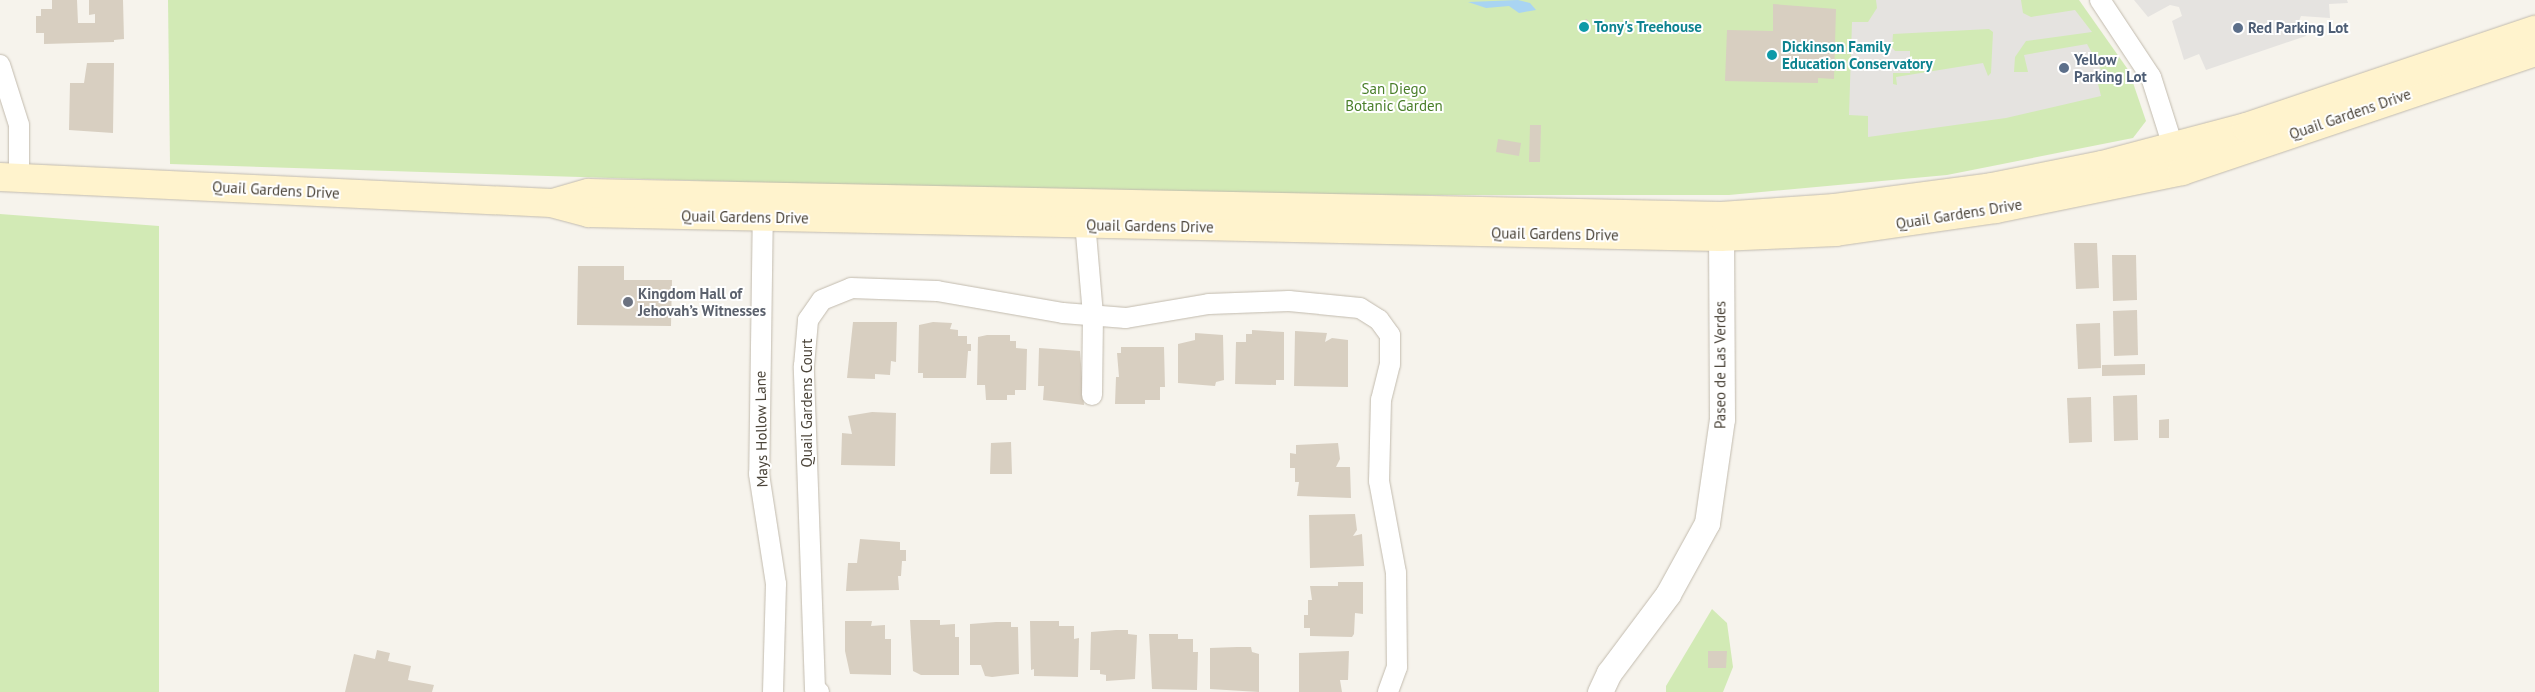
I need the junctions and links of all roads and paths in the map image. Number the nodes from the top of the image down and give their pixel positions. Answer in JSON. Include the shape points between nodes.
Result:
{"nodes":[{"id":1,"x":2100,"y":0,"type":"edge"},
{"id":2,"x":2535,"y":30,"type":"edge"},
{"id":3,"x":2535,"y":52,"type":"edge"},
{"id":4,"x":0,"y":65,"type":"edge"},
{"id":5,"x":2178,"y":159,"type":"junction"},
{"id":6,"x":9,"y":177,"type":"edge"},
{"id":7,"x":763,"y":206,"type":"junction"},
{"id":8,"x":1084,"y":214,"type":"junction"},
{"id":9,"x":1721,"y":226,"type":"junction"},
{"id":10,"x":1093,"y":314,"type":"junction"},
{"id":11,"x":1092,"y":395,"type":"dead end"},
{"id":12,"x":772,"y":692,"type":"edge"},
{"id":13,"x":819,"y":692,"type":"edge"},
{"id":14,"x":1388,"y":692,"type":"edge"},
{"id":15,"x":1600,"y":692,"type":"edge"}],
"edges":[{"from":1,"to":5,"type":"street","via":[[2151,77]]},
{"from":2,"to":5,"type":"main road","name":"Quail Gardens Drive","via":[[2246,127]]},
{"from":3,"to":5,"type":"main road","name":"Quail Gardens Drive"},
{"from":4,"to":6,"type":"street","via":[[19,125]]},
{"from":5,"to":9,"type":"main road","name":"Quail Gardens Drive","via":[[1951,216],[1836,232]]},
{"from":6,"to":7,"type":"main road","name":"Quail Gardens Drive","via":[[552,203],[589,214]]},
{"from":7,"to":8,"type":"main road","name":"Quail Gardens Drive"},
{"from":7,"to":12,"type":"street","name":"Mays Hollow Lane","via":[[759,474],[776,584]]},
{"from":8,"to":9,"type":"main road","name":"Quail Gardens Drive"},
{"from":8,"to":10,"type":"street"},
{"from":9,"to":15,"type":"street","name":"Paseo de Las Verdes","via":[[1722,419],[1707,523],[1668,594],[1609,673]]},
{"from":10,"to":11,"type":"street"},
{"from":10,"to":13,"type":"street","name":"Quail Gardens Court","via":[[1063,313],[937,291],[851,288],[822,300],[808,320],[804,366],[809,559],[815,689]]},
{"from":10,"to":14,"type":"street","name":"Quail Gardens Court","via":[[1126,318],[1209,304],[1289,302],[1360,308],[1379,320],[1390,334],[1390,364],[1381,400],[1379,481],[1396,574],[1397,667]]}]}
